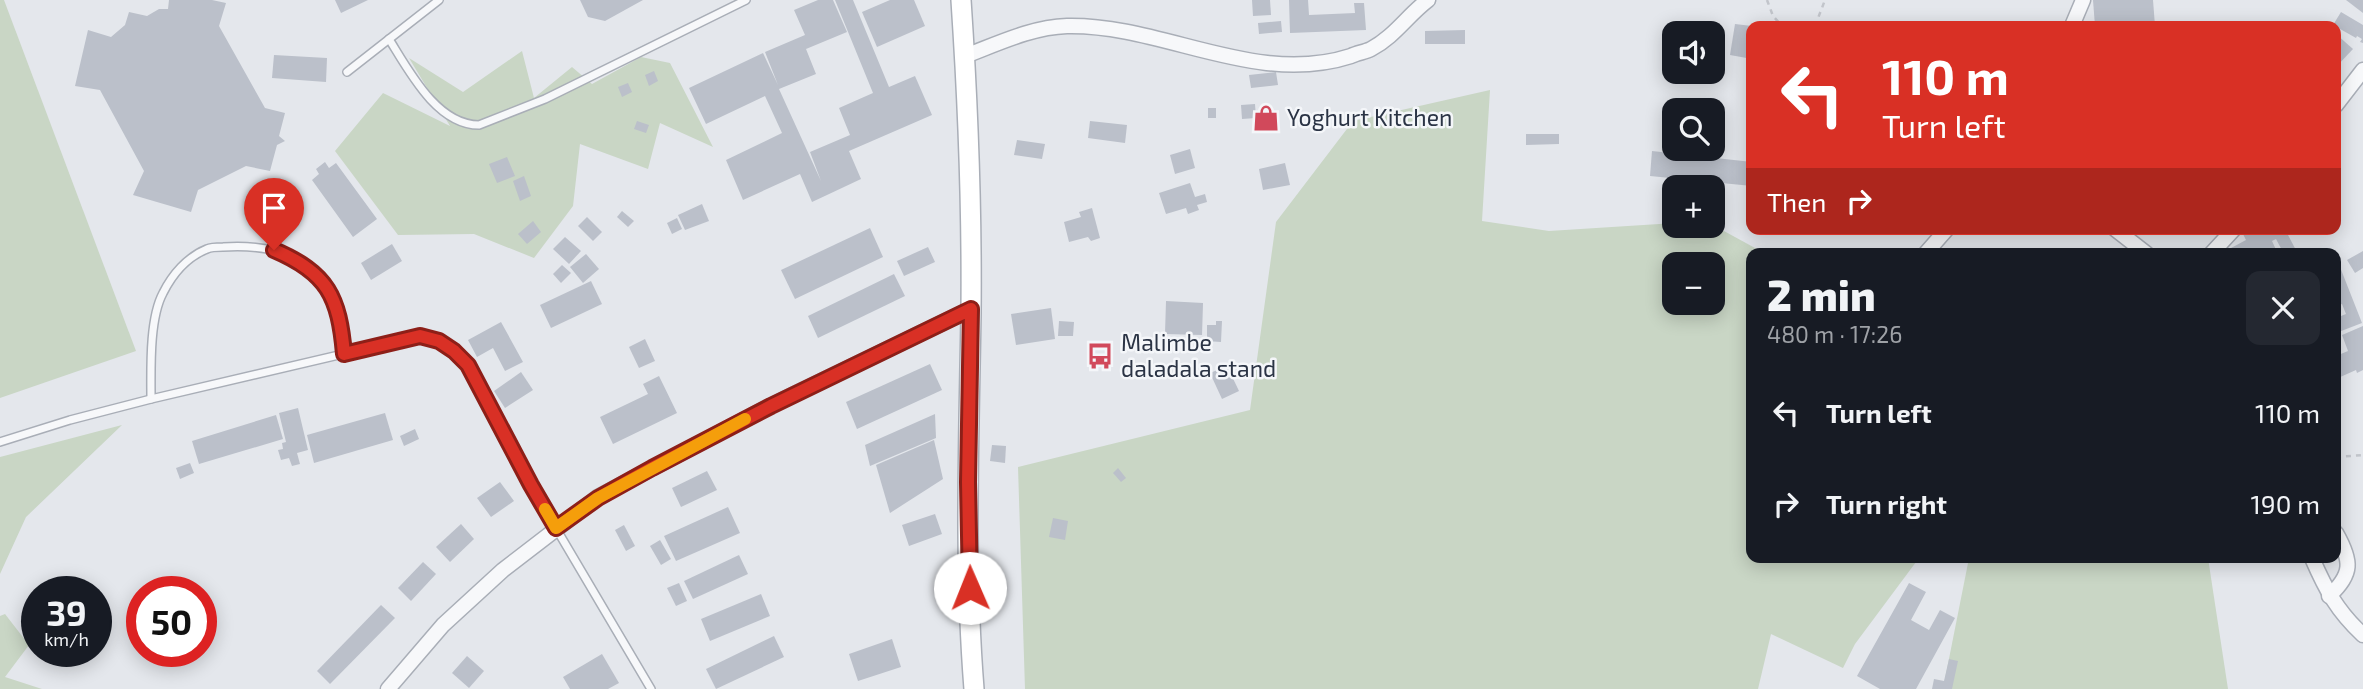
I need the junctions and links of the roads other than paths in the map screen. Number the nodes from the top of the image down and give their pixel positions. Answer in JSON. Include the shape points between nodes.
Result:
{"nodes":[{"id":1,"x":439,"y":0,"type":"edge"},
{"id":2,"x":746,"y":0,"type":"edge"},
{"id":3,"x":961,"y":0,"type":"edge"},
{"id":4,"x":1428,"y":0,"type":"edge"},
{"id":5,"x":2083,"y":0,"type":"edge"},
{"id":6,"x":2075,"y":21,"type":"edge"},
{"id":7,"x":389,"y":39,"type":"junction"},
{"id":8,"x":965,"y":57,"type":"junction"},
{"id":9,"x":2363,"y":70,"type":"edge"},
{"id":10,"x":347,"y":72,"type":"dead end"},
{"id":11,"x":2341,"y":99,"type":"edge"},
{"id":12,"x":2123,"y":235,"type":"edge"},
{"id":13,"x":2228,"y":235,"type":"edge"},
{"id":14,"x":2139,"y":248,"type":"edge"},
{"id":15,"x":2217,"y":248,"type":"edge"},
{"id":16,"x":971,"y":309,"type":"junction"},
{"id":17,"x":344,"y":354,"type":"junction"},
{"id":18,"x":151,"y":399,"type":"junction"},
{"id":19,"x":0,"y":442,"type":"edge"},
{"id":20,"x":556,"y":528,"type":"junction"},
{"id":21,"x":2341,"y":542,"type":"edge"},
{"id":22,"x":2315,"y":563,"type":"edge"},
{"id":23,"x":2329,"y":596,"type":"junction"},
{"id":24,"x":2363,"y":635,"type":"edge"},
{"id":25,"x":647,"y":688,"type":"edge"},
{"id":26,"x":388,"y":689,"type":"edge"},
{"id":27,"x":974,"y":689,"type":"edge"}],
"edges":[{"from":1,"to":7,"type":"lane"},
{"from":2,"to":7,"type":"lane","via":[[545,99],[479,125],[454,120],[417,83]]},
{"from":3,"to":8,"type":"main road"},
{"from":4,"to":8,"type":"street","via":[[1371,49],[1333,61],[1290,66],[1065,26],[1017,37]]},
{"from":5,"to":6,"type":"street"},
{"from":7,"to":10,"type":"lane"},
{"from":8,"to":16,"type":"main road"},
{"from":9,"to":11,"type":"street"},
{"from":12,"to":14,"type":"street"},
{"from":13,"to":15,"type":"street"},
{"from":16,"to":20,"type":"street","via":[[652,468]]},
{"from":16,"to":27,"type":"main road","via":[[968,482]]},
{"from":17,"to":18,"type":"lane"},
{"from":17,"to":18,"type":"lane","via":[[341,322],[332,296],[317,274],[274,250],[248,245],[208,248],[177,270],[161,296],[151,344]]},
{"from":17,"to":20,"type":"lane","via":[[420,336],[454,351],[468,365]]},
{"from":18,"to":19,"type":"lane"},
{"from":20,"to":25,"type":"lane"},
{"from":20,"to":26,"type":"street","via":[[443,625]]},
{"from":21,"to":23,"type":"street","via":[[2347,572],[2343,584]]},
{"from":22,"to":23,"type":"street"},
{"from":23,"to":24,"type":"street"}]}
